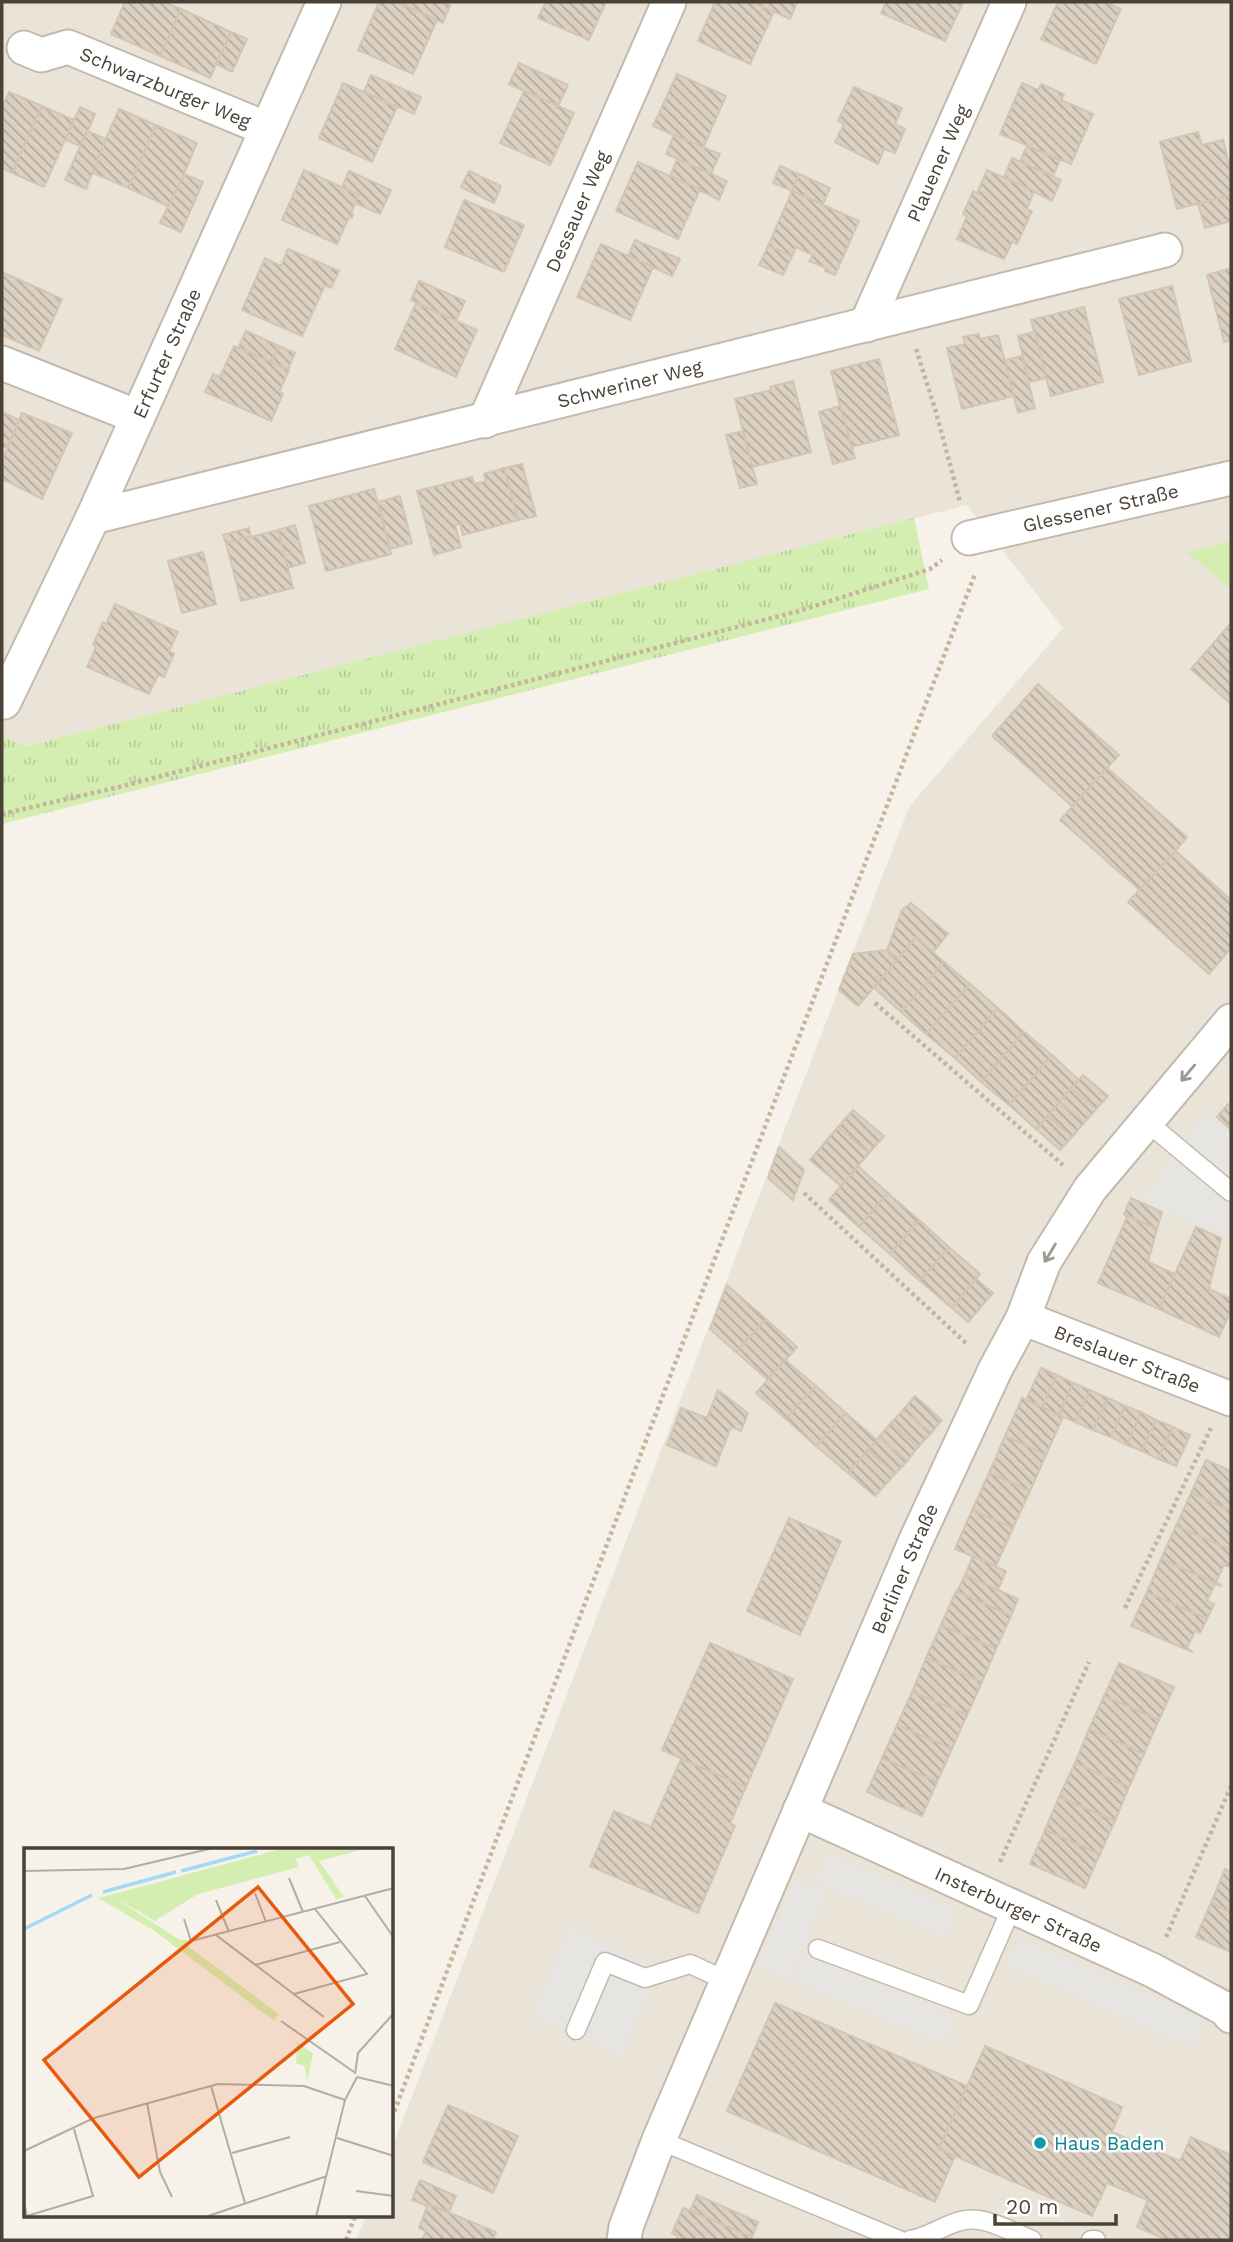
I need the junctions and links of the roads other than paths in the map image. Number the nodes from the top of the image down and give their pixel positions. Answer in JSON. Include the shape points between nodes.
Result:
{"nodes":[{"id":1,"x":324,"y":2,"type":"edge"},
{"id":2,"x":669,"y":2,"type":"edge"},
{"id":3,"x":1009,"y":2,"type":"edge"},
{"id":4,"x":24,"y":48,"type":"dead end"},
{"id":5,"x":267,"y":129,"type":"junction"},
{"id":6,"x":1165,"y":250,"type":"dead end"},
{"id":7,"x":866,"y":325,"type":"junction"},
{"id":8,"x":2,"y":363,"type":"edge"},
{"id":9,"x":138,"y":417,"type":"junction"},
{"id":10,"x":485,"y":421,"type":"junction"},
{"id":11,"x":1231,"y":478,"type":"edge"},
{"id":12,"x":93,"y":517,"type":"junction"},
{"id":13,"x":969,"y":538,"type":"road end"},
{"id":14,"x":3,"y":702,"type":"edge"},
{"id":15,"x":1231,"y":1021,"type":"edge"},
{"id":16,"x":1147,"y":1122,"type":"junction"},
{"id":17,"x":1231,"y":1192,"type":"edge"},
{"id":18,"x":1023,"y":1318,"type":"junction"},
{"id":19,"x":1228,"y":1398,"type":"edge"},
{"id":20,"x":800,"y":1810,"type":"junction"},
{"id":21,"x":998,"y":1901,"type":"junction"},
{"id":22,"x":818,"y":1949,"type":"dead end"},
{"id":23,"x":727,"y":1981,"type":"junction"},
{"id":24,"x":1231,"y":2016,"type":"edge"},
{"id":25,"x":576,"y":2030,"type":"dead end"},
{"id":26,"x":656,"y":2151,"type":"junction"},
{"id":27,"x":624,"y":2240,"type":"edge"},
{"id":28,"x":899,"y":2240,"type":"edge"},
{"id":29,"x":910,"y":2240,"type":"edge"},
{"id":30,"x":1032,"y":2240,"type":"edge"}],
"edges":[{"from":1,"to":5,"type":"street","name":"Erfurter Straße"},
{"from":2,"to":10,"type":"street","name":"Dessauer Weg"},
{"from":3,"to":7,"type":"street","name":"Plauener Weg"},
{"from":4,"to":5,"type":"street","name":"Schwarzburger Weg","via":[[41,55],[68,47]]},
{"from":5,"to":9,"type":"street","name":"Erfurter Straße"},
{"from":6,"to":7,"type":"street","name":"Schweriner Weg"},
{"from":7,"to":10,"type":"street","name":"Schweriner Weg"},
{"from":8,"to":9,"type":"street"},
{"from":9,"to":12,"type":"street","name":"Erfurter Straße"},
{"from":10,"to":12,"type":"street","name":"Schweriner Weg"},
{"from":11,"to":13,"type":"street","name":"Glessener Straße"},
{"from":12,"to":14,"type":"street","name":"Erfurter Straße"},
{"from":15,"to":16,"type":"street","name":"Berliner Straße","one_way":true},
{"from":16,"to":17,"type":"lane"},
{"from":16,"to":18,"type":"street","name":"Berliner Straße","one_way":true,"via":[[1090,1189],[1044,1262]]},
{"from":18,"to":19,"type":"street","name":"Breslauer Straße"},
{"from":18,"to":20,"type":"street","name":"Berliner Straße","via":[[916,1540]]},
{"from":20,"to":21,"type":"street","name":"Insterburger Straße"},
{"from":20,"to":23,"type":"street","name":"Berliner Straße"},
{"from":21,"to":22,"type":"lane","via":[[969,2005]]},
{"from":21,"to":24,"type":"street","name":"Insterburger Straße","via":[[1152,1970]]},
{"from":23,"to":25,"type":"lane","via":[[690,1964],[645,1978],[605,1962]]},
{"from":23,"to":26,"type":"street","name":"Berliner Straße"},
{"from":26,"to":27,"type":"street","name":"Berliner Straße"},
{"from":26,"to":28,"type":"lane"},
{"from":29,"to":30,"type":"lane","via":[[972,2219]]}]}
